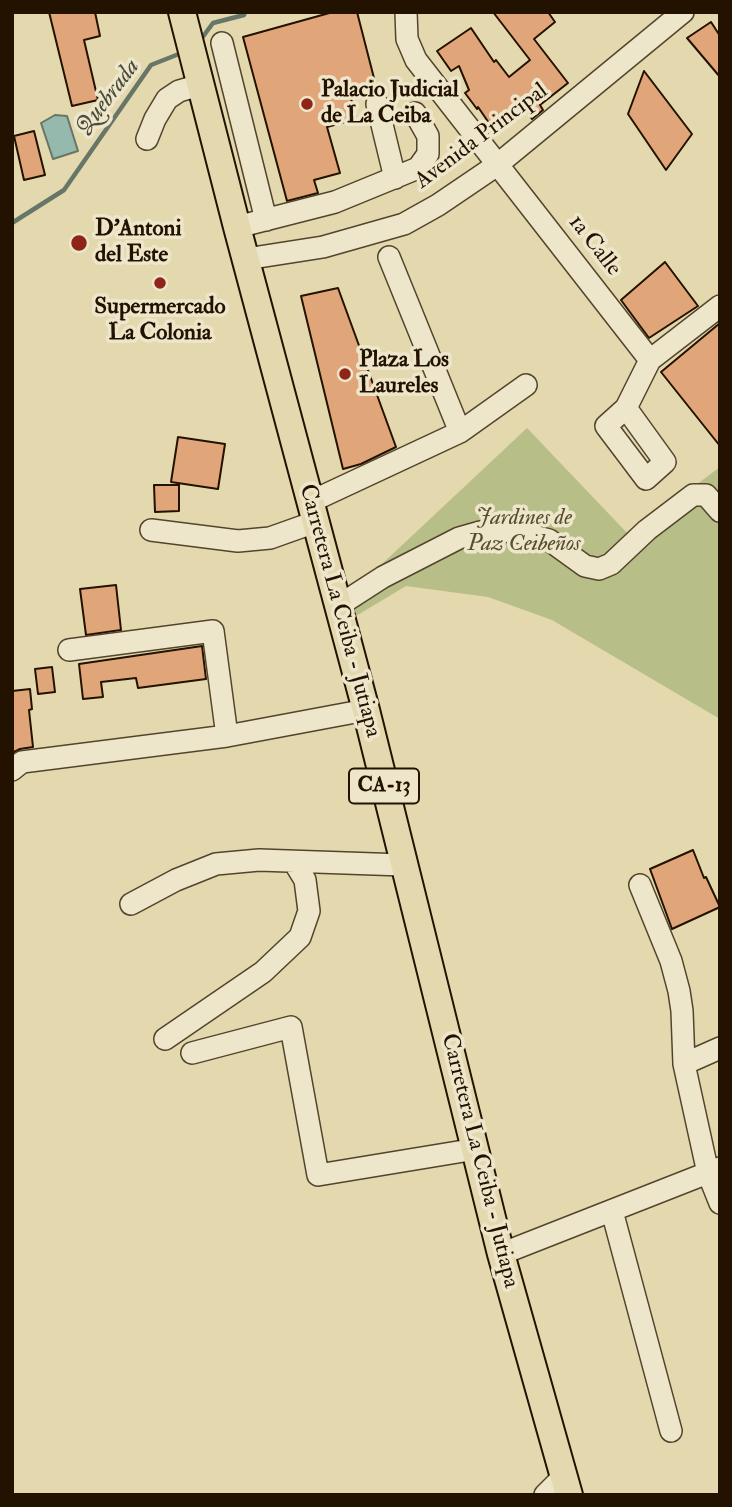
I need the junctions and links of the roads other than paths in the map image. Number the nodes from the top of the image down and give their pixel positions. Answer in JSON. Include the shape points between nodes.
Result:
{"nodes":[{"id":1,"x":683,"y":12,"type":"edge"},
{"id":2,"x":406,"y":15,"type":"edge"},
{"id":3,"x":185,"y":23,"type":"edge"},
{"id":4,"x":222,"y":43,"type":"dead end"},
{"id":5,"x":199,"y":81,"type":"junction"},
{"id":6,"x":377,"y":104,"type":"dead end"},
{"id":7,"x":415,"y":113,"type":"dead end"},
{"id":8,"x":147,"y":139,"type":"dead end"},
{"id":9,"x":497,"y":165,"type":"junction"},
{"id":10,"x":395,"y":178,"type":"junction"},
{"id":11,"x":266,"y":220,"type":"junction"},
{"id":12,"x":237,"y":227,"type":"junction"},
{"id":13,"x":389,"y":257,"type":"dead end"},
{"id":14,"x":246,"y":259,"type":"junction"},
{"id":15,"x":720,"y":306,"type":"edge"},
{"id":16,"x":650,"y":360,"type":"junction"},
{"id":17,"x":526,"y":385,"type":"dead end"},
{"id":18,"x":626,"y":408,"type":"dead end"},
{"id":19,"x":460,"y":432,"type":"junction"},
{"id":20,"x":720,"y":510,"type":"edge"},
{"id":21,"x":312,"y":512,"type":"junction"},
{"id":22,"x":151,"y":530,"type":"dead end"},
{"id":23,"x":338,"y":606,"type":"junction"},
{"id":24,"x":69,"y":650,"type":"dead end"},
{"id":25,"x":366,"y":710,"type":"junction"},
{"id":26,"x":227,"y":736,"type":"junction"},
{"id":27,"x":12,"y":769,"type":"edge"},
{"id":28,"x":294,"y":862,"type":"junction"},
{"id":29,"x":403,"y":865,"type":"junction"},
{"id":30,"x":640,"y":884,"type":"dead end"},
{"id":31,"x":131,"y":904,"type":"dead end"},
{"id":32,"x":165,"y":1039,"type":"dead end"},
{"id":33,"x":720,"y":1048,"type":"edge"},
{"id":34,"x":192,"y":1052,"type":"dead end"},
{"id":35,"x":684,"y":1064,"type":"junction"},
{"id":36,"x":476,"y":1149,"type":"junction"},
{"id":37,"x":714,"y":1170,"type":"edge"},
{"id":38,"x":720,"y":1203,"type":"edge"},
{"id":39,"x":612,"y":1212,"type":"junction"},
{"id":40,"x":501,"y":1254,"type":"junction"},
{"id":41,"x":671,"y":1431,"type":"dead end"},
{"id":42,"x":567,"y":1485,"type":"edge"},
{"id":43,"x":545,"y":1495,"type":"edge"}],
"edges":[{"from":1,"to":9,"type":"street","name":"Avenida Principal"},
{"from":2,"to":9,"type":"street","name":"1a Calle","via":[[407,39],[416,60]]},
{"from":3,"to":5,"type":"main road","name":"Carretera La Ceiba - Jutiapa","number":"CA-13"},
{"from":4,"to":11,"type":"street"},
{"from":5,"to":8,"type":"street","via":[[167,99]]},
{"from":5,"to":12,"type":"main road","name":"Carretera La Ceiba - Jutiapa","number":"CA-13"},
{"from":6,"to":10,"type":"street"},
{"from":7,"to":10,"type":"street","via":[[428,136],[428,154],[418,168]]},
{"from":9,"to":14,"type":"street","name":"Avenida Principal","via":[[404,224],[323,247]]},
{"from":9,"to":16,"type":"street","name":"1a Calle"},
{"from":10,"to":11,"type":"street","via":[[335,202]]},
{"from":11,"to":12,"type":"street"},
{"from":12,"to":14,"type":"main road","name":"Carretera La Ceiba - Jutiapa","number":"CA-13"},
{"from":13,"to":19,"type":"street"},
{"from":14,"to":21,"type":"main road","name":"Carretera La Ceiba - Jutiapa","number":"CA-13"},
{"from":15,"to":16,"type":"street"},
{"from":16,"to":18,"type":"street"},
{"from":17,"to":19,"type":"street"},
{"from":19,"to":21,"type":"street"},
{"from":20,"to":23,"type":"street","via":[[706,495],[693,495],[611,564],[598,569],[585,566],[549,540],[514,531],[481,532],[459,538],[383,577]]},
{"from":21,"to":22,"type":"street","via":[[270,538],[238,541]]},
{"from":21,"to":23,"type":"main road","name":"Carretera La Ceiba - Jutiapa","number":"CA-13"},
{"from":23,"to":25,"type":"main road","name":"Carretera La Ceiba - Jutiapa","number":"CA-13"},
{"from":24,"to":26,"type":"street","via":[[213,631]]},
{"from":25,"to":26,"type":"street"},
{"from":25,"to":29,"type":"main road","name":"Carretera La Ceiba - Jutiapa","number":"CA-13"},
{"from":26,"to":27,"type":"street","via":[[22,762]]},
{"from":28,"to":29,"type":"street"},
{"from":28,"to":31,"type":"street","via":[[216,864]]},
{"from":28,"to":32,"type":"street","via":[[305,880],[309,911],[300,937],[263,972]]},
{"from":29,"to":36,"type":"main road","name":"Carretera La Ceiba - Jutiapa","number":"CA-13"},
{"from":30,"to":35,"type":"street","via":[[679,991]]},
{"from":33,"to":35,"type":"street"},
{"from":34,"to":36,"type":"street","via":[[291,1027],[318,1175]]},
{"from":35,"to":37,"type":"street"},
{"from":36,"to":40,"type":"main road","name":"Carretera La Ceiba - Jutiapa","number":"CA-13"},
{"from":37,"to":38,"type":"street"},
{"from":37,"to":39,"type":"street"},
{"from":39,"to":40,"type":"street"},
{"from":39,"to":41,"type":"street"},
{"from":40,"to":42,"type":"main road","name":"Carretera La Ceiba - Jutiapa","number":"CA-13"},
{"from":42,"to":43,"type":"street"}]}
